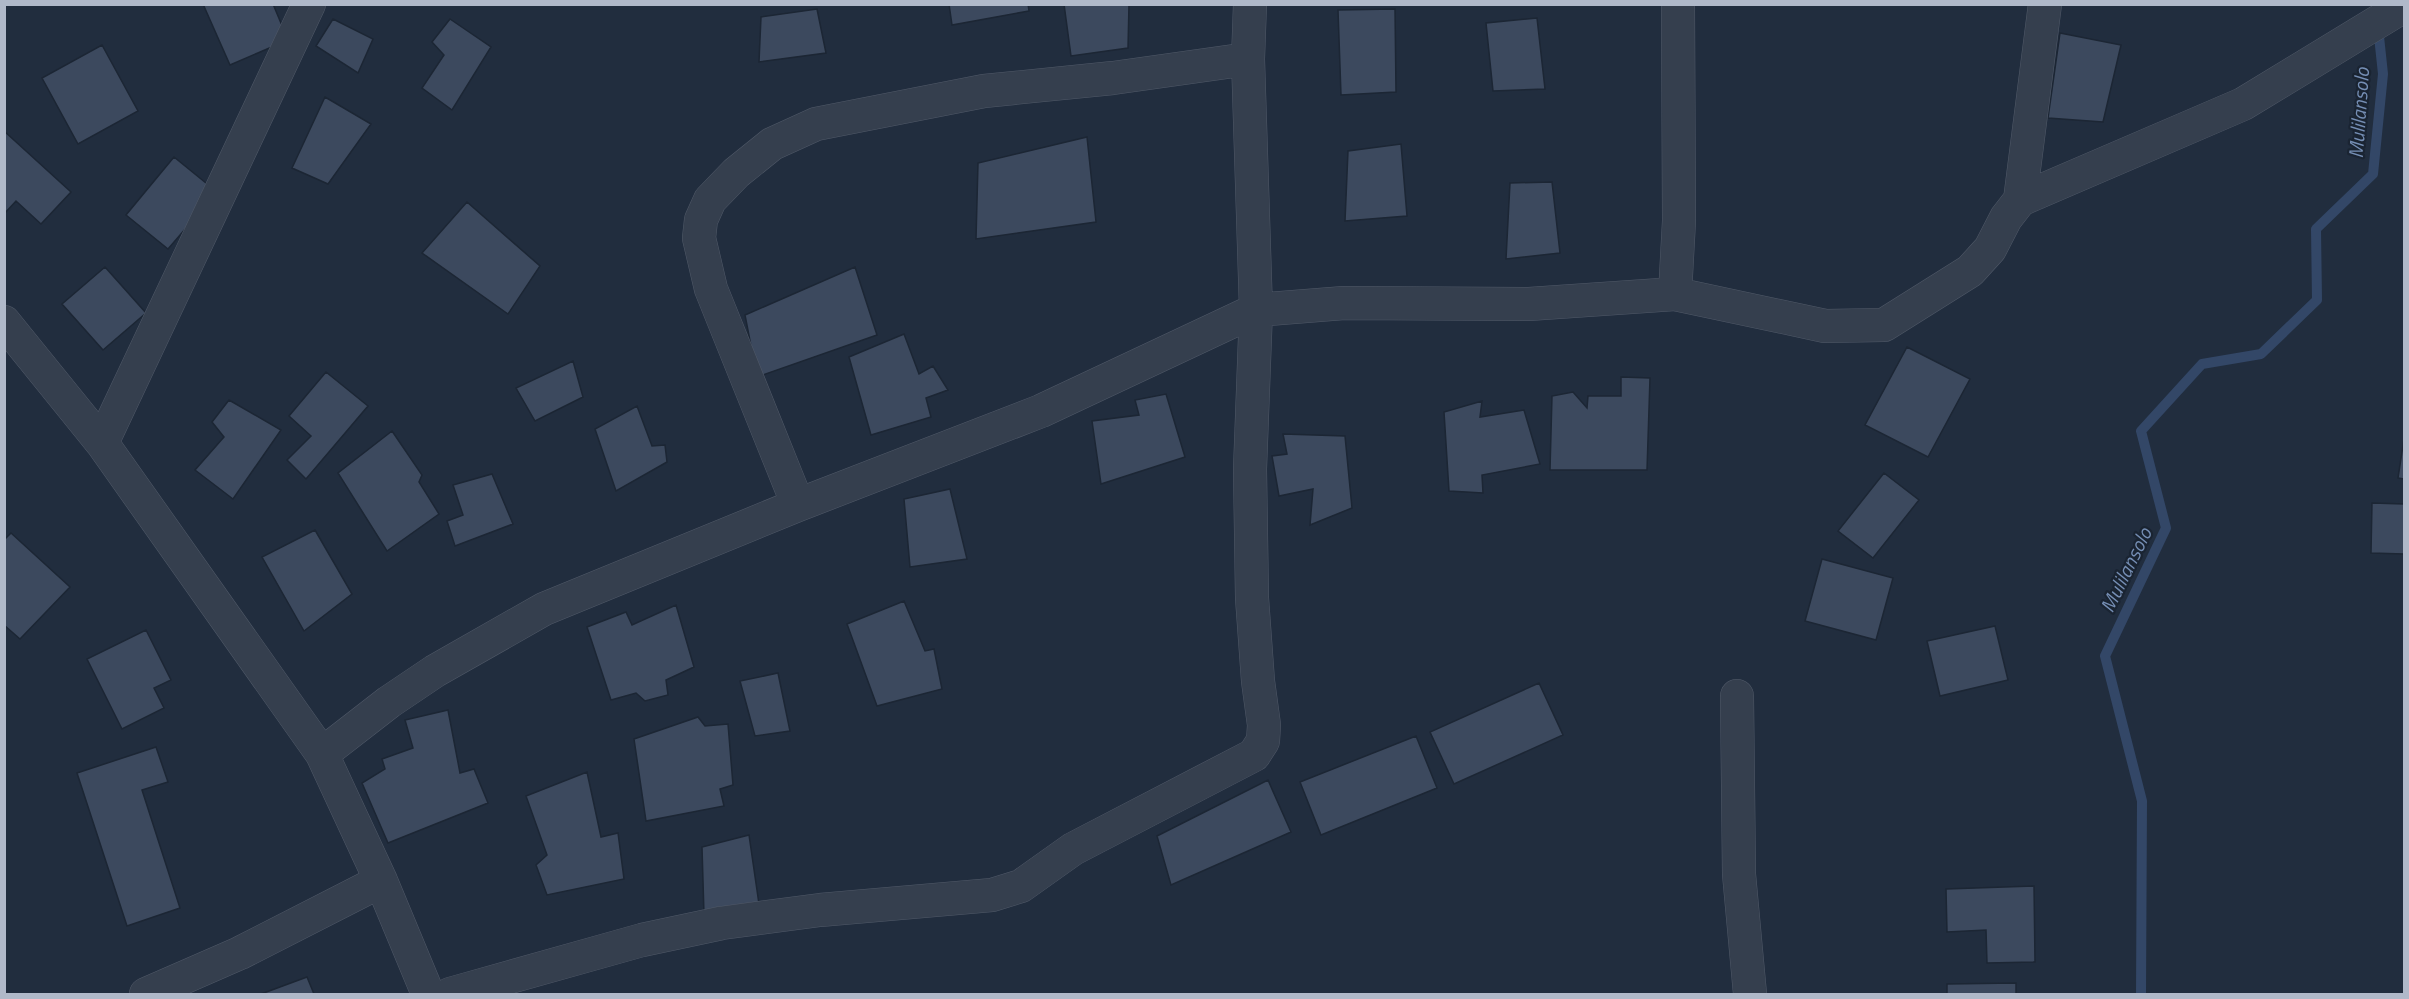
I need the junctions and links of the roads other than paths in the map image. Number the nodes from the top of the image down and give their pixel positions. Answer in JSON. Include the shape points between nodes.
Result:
{"nodes":[{"id":1,"x":309,"y":4,"type":"edge"},
{"id":2,"x":1250,"y":4,"type":"edge"},
{"id":3,"x":1678,"y":4,"type":"edge"},
{"id":4,"x":2045,"y":4,"type":"edge"},
{"id":5,"x":2404,"y":6,"type":"edge"},
{"id":6,"x":1248,"y":59,"type":"junction"},
{"id":7,"x":2020,"y":200,"type":"junction"},
{"id":8,"x":1675,"y":294,"type":"junction"},
{"id":9,"x":1256,"y":309,"type":"junction"},
{"id":10,"x":7,"y":328,"type":"edge"},
{"id":11,"x":102,"y":443,"type":"junction"},
{"id":12,"x":798,"y":505,"type":"junction"},
{"id":13,"x":1737,"y":696,"type":"dead end"},
{"id":14,"x":321,"y":754,"type":"junction"},
{"id":15,"x":381,"y":881,"type":"junction"},
{"id":16,"x":146,"y":994,"type":"edge"},
{"id":17,"x":428,"y":994,"type":"edge"},
{"id":18,"x":450,"y":994,"type":"edge"},
{"id":19,"x":1750,"y":994,"type":"edge"}],
"edges":[{"from":1,"to":11,"type":"street"},
{"from":2,"to":6,"type":"street"},
{"from":3,"to":8,"type":"street","via":[[1679,221]]},
{"from":4,"to":7,"type":"street"},
{"from":5,"to":7,"type":"street","via":[[2243,104]]},
{"from":6,"to":9,"type":"street"},
{"from":6,"to":12,"type":"street","via":[[984,91],[816,124],[772,144],[736,173],[710,200],[700,220],[702,260]]},
{"from":7,"to":8,"type":"street","via":[[1990,249],[1970,271],[1884,325],[1825,326]]},
{"from":8,"to":9,"type":"street","via":[[1529,304],[1344,303]]},
{"from":9,"to":12,"type":"street","via":[[1041,411]]},
{"from":9,"to":18,"type":"street","via":[[1250,469],[1252,598],[1264,725],[1263,741],[1254,754],[1072,849],[1021,886],[992,895],[722,923],[642,940]]},
{"from":10,"to":11,"type":"street"},
{"from":11,"to":14,"type":"street"},
{"from":12,"to":14,"type":"street","via":[[544,609],[417,683]]},
{"from":13,"to":19,"type":"street","via":[[1738,873]]},
{"from":14,"to":15,"type":"street"},
{"from":15,"to":16,"type":"street","via":[[240,953]]},
{"from":15,"to":17,"type":"street"}]}
